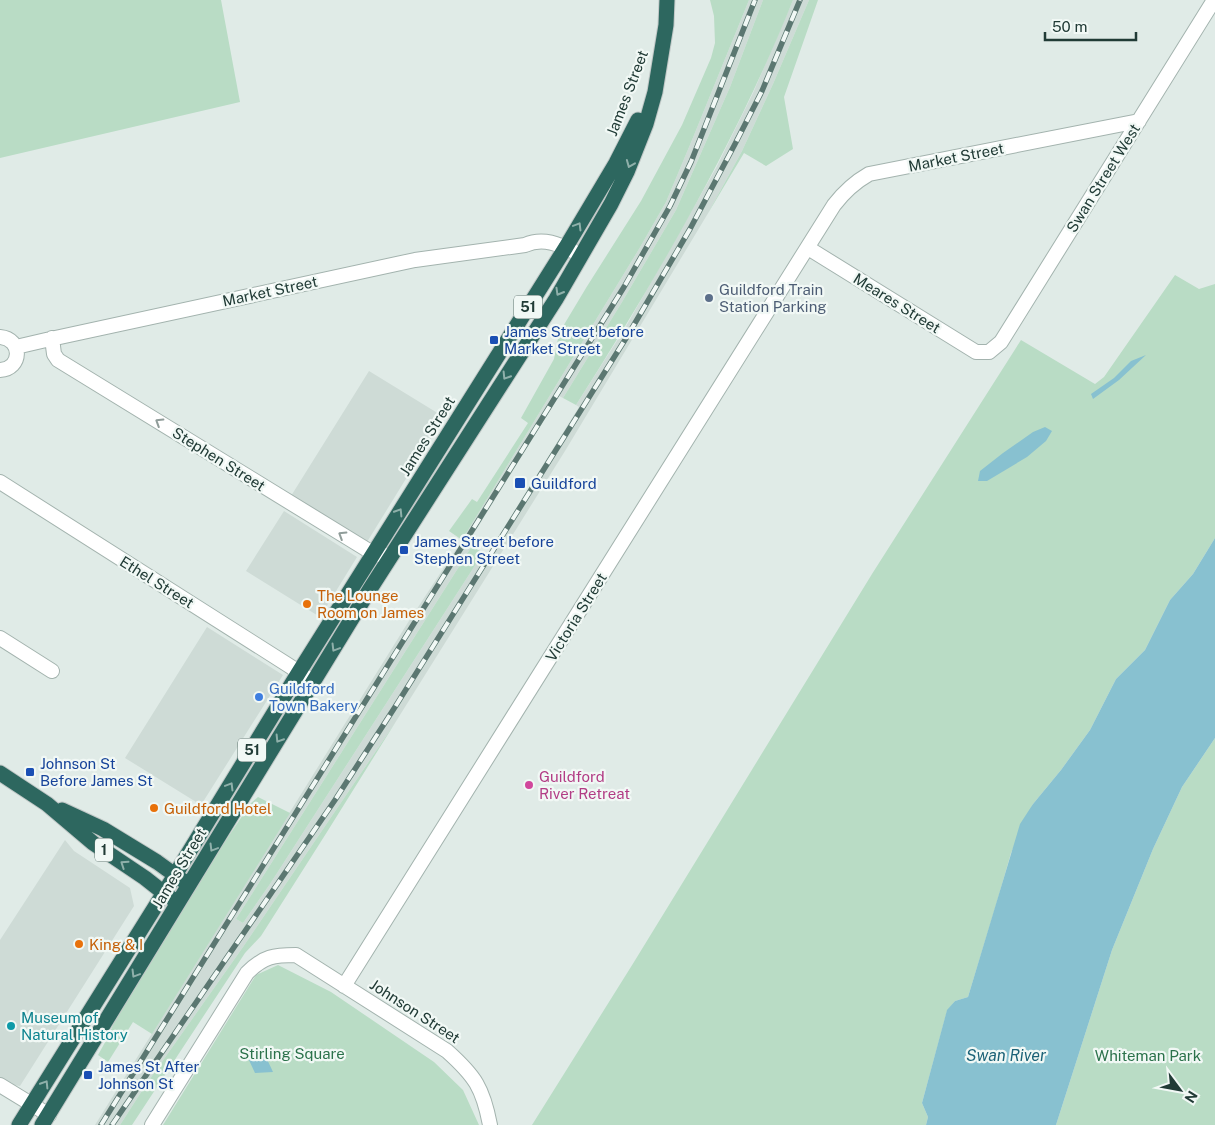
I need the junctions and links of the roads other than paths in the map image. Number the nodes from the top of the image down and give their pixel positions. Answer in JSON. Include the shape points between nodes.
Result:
{"nodes":[{"id":1,"x":667,"y":0,"type":"edge"},
{"id":2,"x":1214,"y":0,"type":"edge"},
{"id":3,"x":662,"y":50,"type":"junction"},
{"id":4,"x":1139,"y":121,"type":"junction"},
{"id":5,"x":808,"y":248,"type":"junction"},
{"id":6,"x":563,"y":251,"type":"junction"},
{"id":7,"x":578,"y":260,"type":"junction"},
{"id":8,"x":542,"y":320,"type":"junction"},
{"id":9,"x":0,"y":337,"type":"edge"},
{"id":10,"x":52,"y":338,"type":"junction"},
{"id":11,"x":16,"y":347,"type":"junction"},
{"id":12,"x":989,"y":352,"type":"joint"},
{"id":13,"x":0,"y":370,"type":"edge"},
{"id":14,"x":484,"y":378,"type":"junction"},
{"id":15,"x":0,"y":482,"type":"edge"},
{"id":16,"x":399,"y":544,"type":"junction"},
{"id":17,"x":374,"y":554,"type":"junction"},
{"id":18,"x":0,"y":638,"type":"edge"},
{"id":19,"x":52,"y":671,"type":"dead end"},
{"id":20,"x":299,"y":672,"type":"junction"},
{"id":21,"x":314,"y":682,"type":"junction"},
{"id":22,"x":0,"y":773,"type":"edge"},
{"id":23,"x":47,"y":804,"type":"junction"},
{"id":24,"x":175,"y":875,"type":"junction"},
{"id":25,"x":190,"y":885,"type":"junction"},
{"id":26,"x":164,"y":893,"type":"junction"},
{"id":27,"x":179,"y":902,"type":"junction"},
{"id":28,"x":344,"y":986,"type":"junction"},
{"id":29,"x":0,"y":1085,"type":"edge"},
{"id":30,"x":32,"y":1104,"type":"junction"},
{"id":31,"x":46,"y":1120,"type":"edge"},
{"id":32,"x":19,"y":1125,"type":"edge"},
{"id":33,"x":152,"y":1125,"type":"edge"},
{"id":34,"x":490,"y":1125,"type":"edge"}],
"edges":[{"from":1,"to":3,"type":"highway","number":"51"},
{"from":2,"to":4,"type":"street","name":"Swan Street West"},
{"from":6,"to":3,"type":"highway","name":"James Street","number":"51","one_way":true,"via":[[636,124]]},
{"from":3,"to":7,"type":"highway","name":"James Street","number":"51","one_way":true,"via":[[646,124],[627,172]]},
{"from":4,"to":5,"type":"street","name":"Market Street","via":[[869,174],[841,196]]},
{"from":4,"to":12,"type":"street","name":"Swan Street West","via":[[1000,342]]},
{"from":5,"to":12,"type":"street","name":"Meares Street","via":[[976,352]]},
{"from":5,"to":28,"type":"street","name":"Victoria Street"},
{"from":6,"to":7,"type":"street","name":"Market Street"},
{"from":6,"to":10,"type":"street","name":"Market Street","via":[[532,249],[525,245],[415,260]]},
{"from":6,"to":14,"type":"highway","name":"James Street","number":"51"},
{"from":7,"to":8,"type":"highway","name":"James Street","number":"51","one_way":true},
{"from":8,"to":14,"type":"highway","via":[[532,319],[524,323],[507,351]]},
{"from":8,"to":16,"type":"highway","name":"James Street","number":"51","one_way":true},
{"from":9,"to":11,"type":"street","via":[[8,338]]},
{"from":10,"to":11,"type":"street","name":"Market Street"},
{"from":17,"to":10,"type":"street","name":"Stephen Street","one_way":true,"via":[[58,360]]},
{"from":11,"to":13,"type":"street","via":[[16,361]]},
{"from":17,"to":14,"type":"highway","name":"James Street","number":"51","one_way":true},
{"from":15,"to":20,"type":"street","name":"Ethel Street"},
{"from":16,"to":17,"type":"street","via":[[385,555]]},
{"from":16,"to":21,"type":"highway","name":"James Street","number":"51","one_way":true},
{"from":17,"to":20,"type":"highway","name":"James Street","number":"51"},
{"from":18,"to":19,"type":"street"},
{"from":20,"to":21,"type":"street","name":"Ethel Street"},
{"from":24,"to":20,"type":"highway","name":"James Street","number":"51","one_way":true},
{"from":21,"to":25,"type":"highway","name":"James Street","number":"51","one_way":true},
{"from":22,"to":23,"type":"highway","number":"1"},
{"from":23,"to":24,"type":"highway","number":"1","via":[[104,829]]},
{"from":26,"to":23,"type":"highway","number":"1","one_way":true,"via":[[93,843]]},
{"from":24,"to":25,"type":"highway","number":"1"},
{"from":24,"to":26,"type":"highway","name":"James Street","number":"51"},
{"from":25,"to":27,"type":"highway","name":"James Street"},
{"from":26,"to":27,"type":"highway","number":"1"},
{"from":30,"to":26,"type":"highway","name":"James Street","one_way":true},
{"from":27,"to":31,"type":"highway","name":"James Street","one_way":true},
{"from":28,"to":33,"type":"street","name":"Johnson Street","via":[[296,955],[265,958],[255,965]]},
{"from":28,"to":34,"type":"street","name":"Johnson Street","via":[[447,1051],[464,1066],[482,1093]]},
{"from":29,"to":30,"type":"street"},
{"from":30,"to":31,"type":"street"},
{"from":30,"to":32,"type":"highway","name":"James Street"}]}
